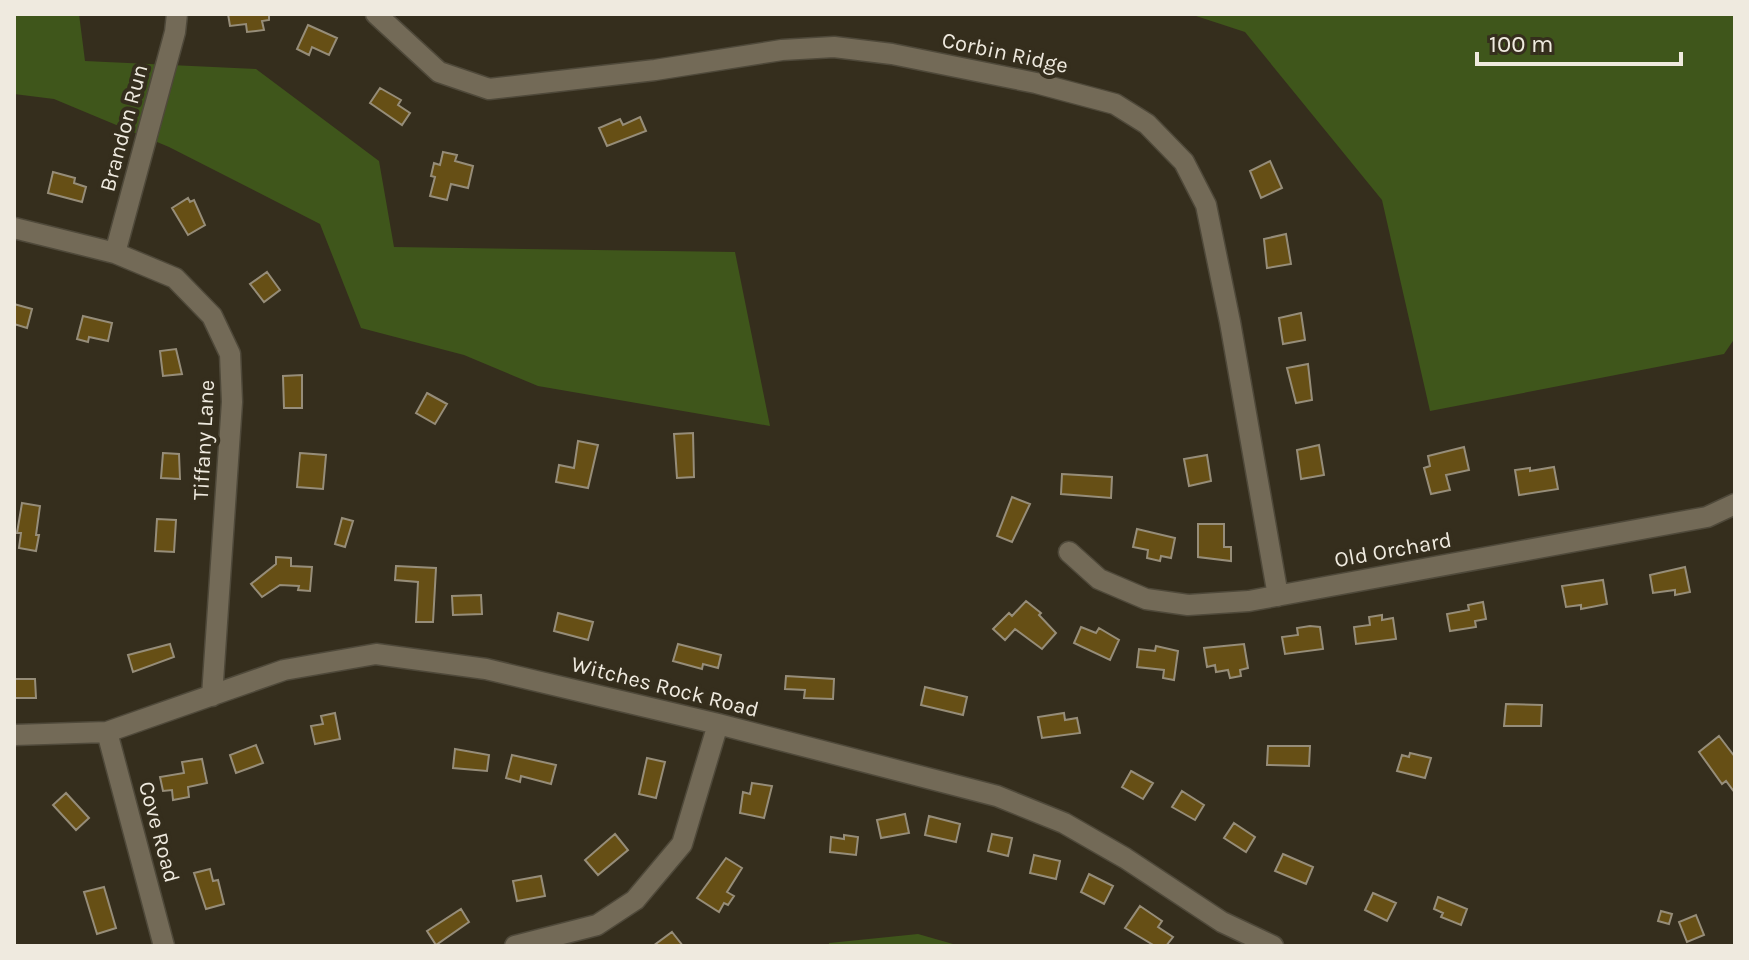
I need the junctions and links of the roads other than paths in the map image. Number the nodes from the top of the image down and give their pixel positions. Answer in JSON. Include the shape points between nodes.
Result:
{"nodes":[{"id":1,"x":177,"y":14,"type":"edge"},
{"id":2,"x":376,"y":14,"type":"edge"},
{"id":3,"x":14,"y":228,"type":"edge"},
{"id":4,"x":115,"y":253,"type":"junction"},
{"id":5,"x":1735,"y":504,"type":"edge"},
{"id":6,"x":1069,"y":552,"type":"dead end"},
{"id":7,"x":1278,"y":596,"type":"junction"},
{"id":8,"x":212,"y":696,"type":"junction"},
{"id":9,"x":718,"y":724,"type":"junction"},
{"id":10,"x":107,"y":732,"type":"junction"},
{"id":11,"x":14,"y":735,"type":"edge"},
{"id":12,"x":164,"y":946,"type":"edge"},
{"id":13,"x":515,"y":946,"type":"edge"},
{"id":14,"x":1273,"y":946,"type":"edge"}],
"edges":[{"from":1,"to":4,"type":"street","name":"Brandon Run"},
{"from":2,"to":7,"type":"street","name":"Corbin Ridge","via":[[439,72],[489,89],[834,47],[1036,83],[1115,104],[1137,117],[1184,162],[1206,205]]},
{"from":3,"to":4,"type":"street","name":"Tiffany Lane"},
{"from":4,"to":8,"type":"street","name":"Tiffany Lane","via":[[175,278],[212,316],[230,354],[232,402]]},
{"from":5,"to":7,"type":"street","name":"Old Orchard","via":[[1707,517]]},
{"from":6,"to":7,"type":"street","name":"Old Orchard","via":[[1099,579],[1146,599],[1188,605]]},
{"from":8,"to":9,"type":"street","name":"Witches Rock Road","via":[[284,670],[376,654],[486,669]]},
{"from":8,"to":10,"type":"street","name":"Witches Rock Road"},
{"from":9,"to":13,"type":"street","via":[[682,844],[635,900],[597,925]]},
{"from":9,"to":14,"type":"street","name":"Witches Rock Road","via":[[997,796],[1064,823],[1222,922]]},
{"from":10,"to":11,"type":"street","name":"Witches Rock Road"},
{"from":10,"to":12,"type":"street","name":"Cove Road"}]}
